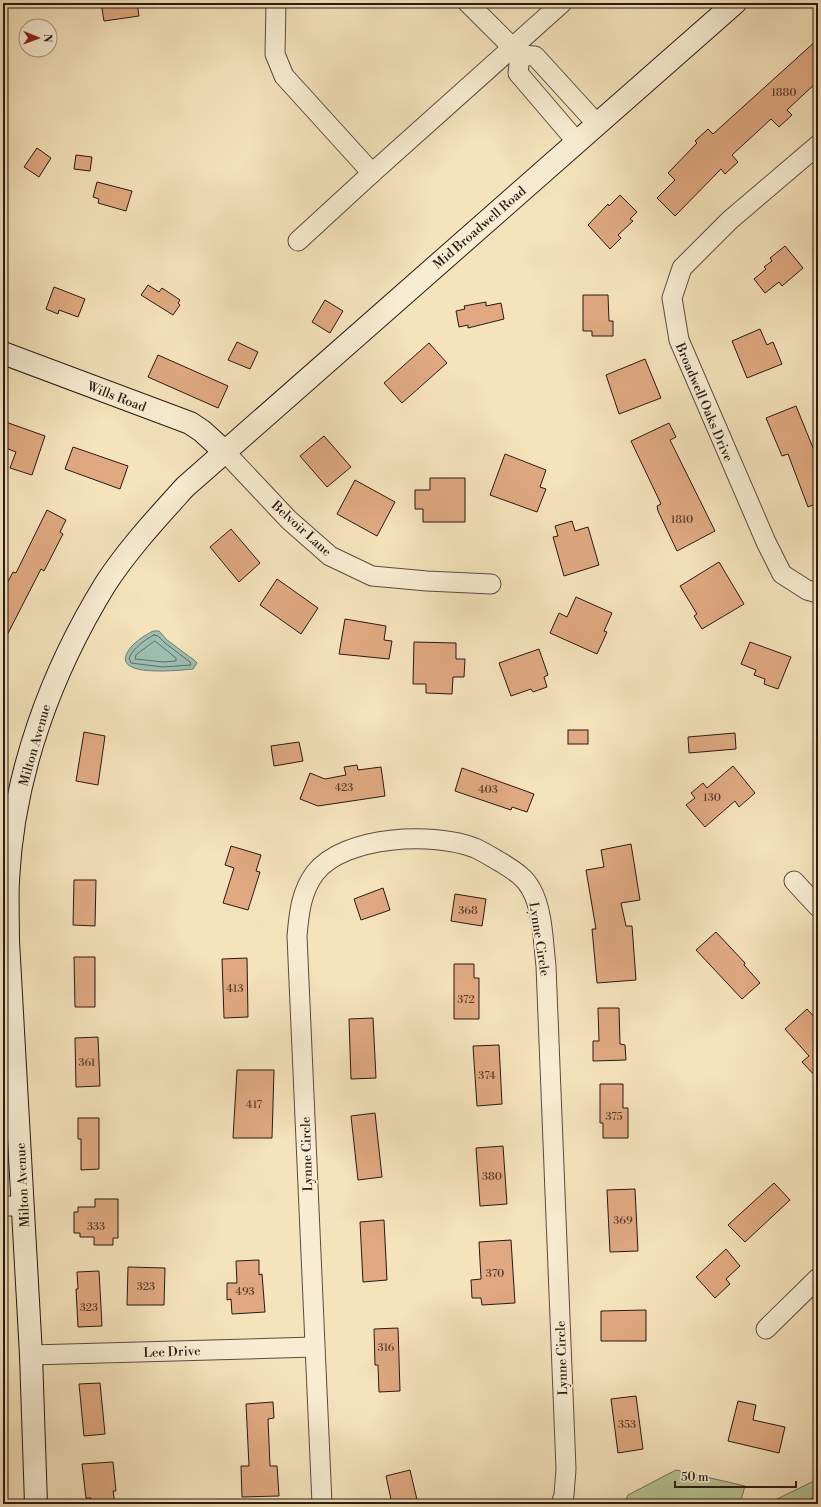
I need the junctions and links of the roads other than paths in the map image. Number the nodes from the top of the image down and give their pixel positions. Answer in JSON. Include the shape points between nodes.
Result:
{"nodes":[{"id":1,"x":276,"y":3,"type":"edge"},
{"id":2,"x":468,"y":3,"type":"edge"},
{"id":3,"x":562,"y":3,"type":"edge"},
{"id":4,"x":735,"y":3,"type":"edge"},
{"id":5,"x":516,"y":51,"type":"junction"},
{"id":6,"x":597,"y":124,"type":"junction"},
{"id":7,"x":577,"y":142,"type":"junction"},
{"id":8,"x":818,"y":145,"type":"edge"},
{"id":9,"x":371,"y":174,"type":"junction"},
{"id":10,"x":298,"y":241,"type":"dead end"},
{"id":11,"x":3,"y":353,"type":"edge"},
{"id":12,"x":224,"y":451,"type":"junction"},
{"id":13,"x":491,"y":584,"type":"dead end"},
{"id":14,"x":818,"y":593,"type":"edge"},
{"id":15,"x":6,"y":879,"type":"edge"},
{"id":16,"x":794,"y":881,"type":"dead end"},
{"id":17,"x":818,"y":907,"type":"edge"},
{"id":18,"x":13,"y":1206,"type":"edge"},
{"id":19,"x":818,"y":1278,"type":"edge"},
{"id":20,"x":766,"y":1329,"type":"dead end"},
{"id":21,"x":314,"y":1346,"type":"junction"},
{"id":22,"x":31,"y":1356,"type":"junction"},
{"id":23,"x":36,"y":1504,"type":"edge"},
{"id":24,"x":322,"y":1504,"type":"edge"},
{"id":25,"x":561,"y":1504,"type":"edge"}],
"edges":[{"from":1,"to":9,"type":"street","via":[[276,54],[284,76]]},
{"from":2,"to":5,"type":"street"},
{"from":3,"to":5,"type":"street"},
{"from":4,"to":6,"type":"street","name":"Mid Broadwell Road"},
{"from":5,"to":6,"type":"street","via":[[535,56]]},
{"from":5,"to":7,"type":"street","via":[[518,72]]},
{"from":5,"to":9,"type":"street"},
{"from":6,"to":7,"type":"street","name":"Mid Broadwell Road"},
{"from":7,"to":12,"type":"street","name":"Mid Broadwell Road"},
{"from":8,"to":14,"type":"street","name":"Broadwell Oaks Drive","via":[[730,220],[682,268],[672,298],[679,340],[766,542],[782,574],[807,590]]},
{"from":9,"to":10,"type":"street"},
{"from":11,"to":12,"type":"street","name":"Wills Road","via":[[190,423],[202,430]]},
{"from":12,"to":13,"type":"street","name":"Belvoir Lane","via":[[289,520],[330,556],[372,576]]},
{"from":12,"to":15,"type":"street","name":"Milton Avenue","via":[[185,487],[144,532],[107,582],[75,636],[49,693],[29,754]]},
{"from":15,"to":18,"type":"street","name":"Milton Avenue"},
{"from":16,"to":17,"type":"street"},
{"from":18,"to":22,"type":"street","name":"Milton Avenue"},
{"from":19,"to":20,"type":"street"},
{"from":21,"to":22,"type":"street","name":"Lee Drive"},
{"from":21,"to":24,"type":"street","name":"Lynne Circle"},
{"from":21,"to":25,"type":"street","name":"Lynne Circle","via":[[297,936],[299,906],[308,884],[325,863],[364,844],[381,841],[440,840],[475,848],[516,872],[531,888],[539,910],[546,959],[566,1469]]},
{"from":22,"to":23,"type":"street","name":"Milton Avenue"}]}
